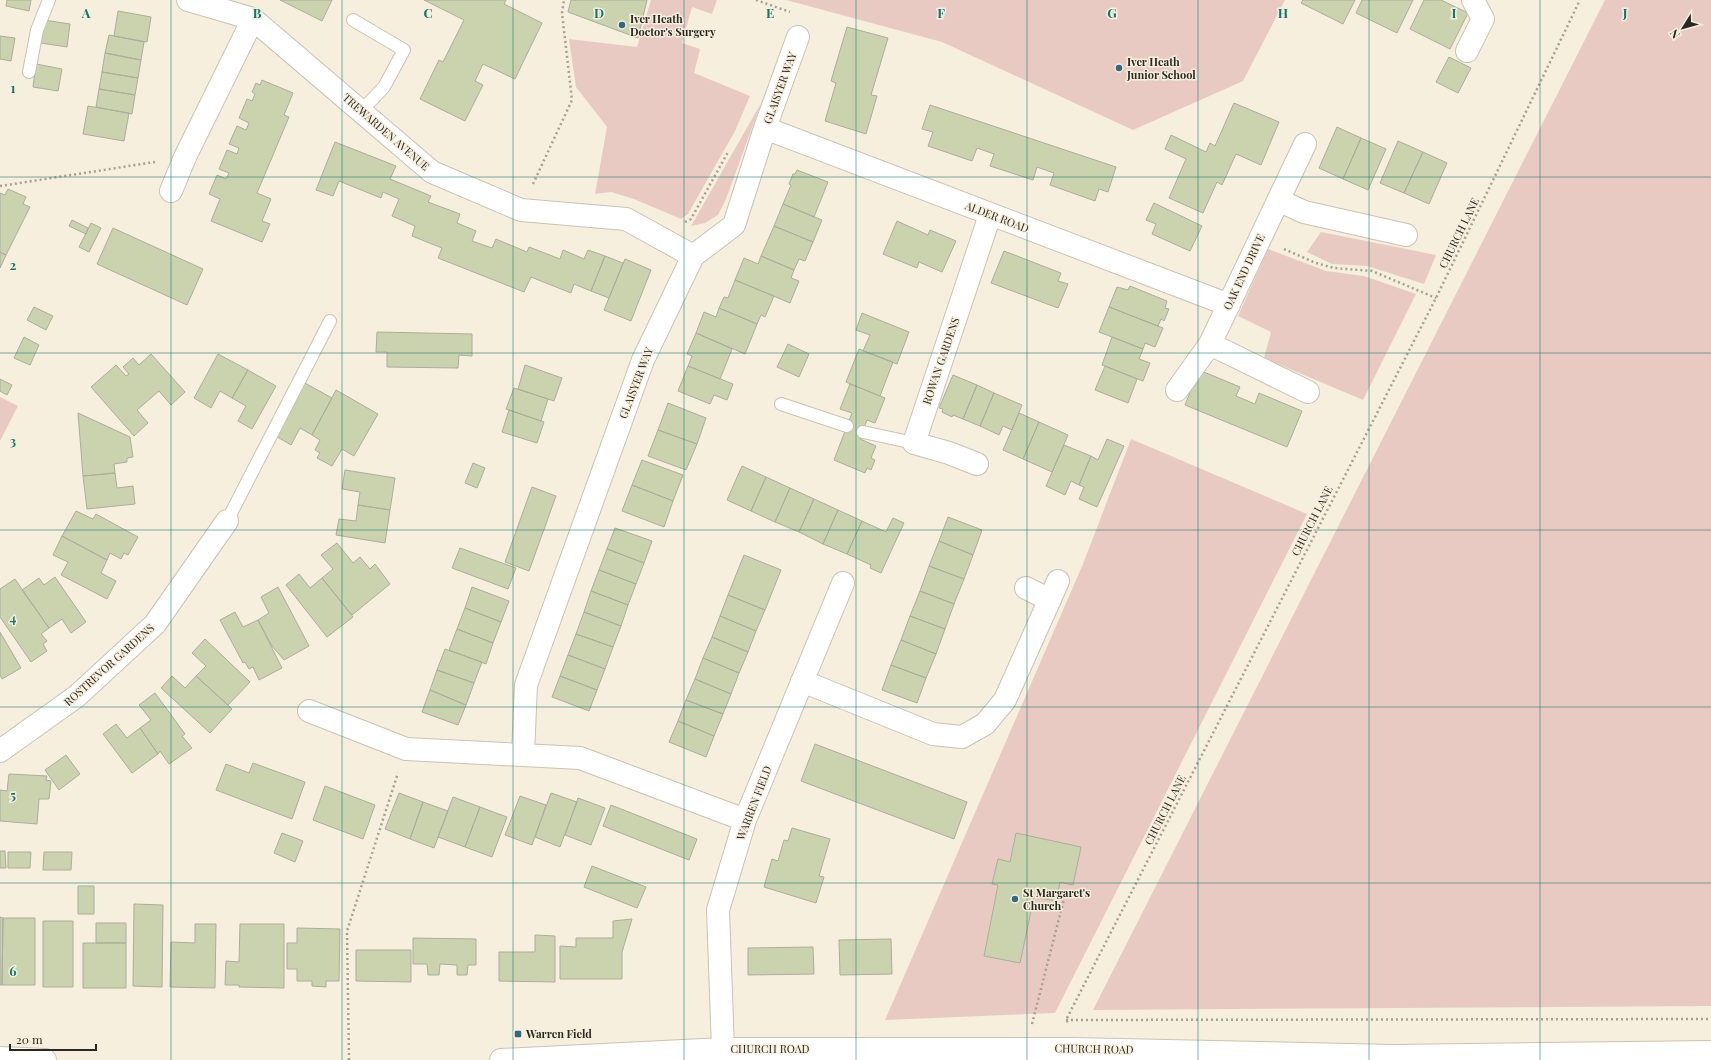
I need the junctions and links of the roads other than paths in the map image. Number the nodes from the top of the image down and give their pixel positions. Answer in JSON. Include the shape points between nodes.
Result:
{"nodes":[{"id":1,"x":49,"y":0,"type":"edge"},
{"id":2,"x":188,"y":0,"type":"edge"},
{"id":3,"x":1473,"y":0,"type":"edge"},
{"id":4,"x":253,"y":19,"type":"junction"},
{"id":5,"x":353,"y":20,"type":"dead end"},
{"id":6,"x":798,"y":37,"type":"road end"},
{"id":7,"x":1467,"y":51,"type":"dead end"},
{"id":8,"x":29,"y":72,"type":"dead end"},
{"id":9,"x":361,"y":111,"type":"junction"},
{"id":10,"x":765,"y":128,"type":"junction"},
{"id":11,"x":1305,"y":144,"type":"dead end"},
{"id":12,"x":171,"y":191,"type":"dead end"},
{"id":13,"x":1278,"y":200,"type":"junction"},
{"id":14,"x":990,"y":215,"type":"junction"},
{"id":15,"x":1406,"y":235,"type":"dead end"},
{"id":16,"x":693,"y":256,"type":"junction"},
{"id":17,"x":1229,"y":305,"type":"junction"},
{"id":18,"x":330,"y":321,"type":"dead end"},
{"id":19,"x":1210,"y":344,"type":"junction"},
{"id":20,"x":1177,"y":390,"type":"dead end"},
{"id":21,"x":1308,"y":392,"type":"dead end"},
{"id":22,"x":781,"y":404,"type":"dead end"},
{"id":23,"x":847,"y":426,"type":"dead end"},
{"id":24,"x":863,"y":432,"type":"dead end"},
{"id":25,"x":914,"y":443,"type":"junction"},
{"id":26,"x":977,"y":464,"type":"dead end"},
{"id":27,"x":226,"y":521,"type":"joint"},
{"id":28,"x":843,"y":583,"type":"dead end"},
{"id":29,"x":1026,"y":588,"type":"dead end"},
{"id":30,"x":802,"y":681,"type":"junction"},
{"id":31,"x":309,"y":711,"type":"dead end"},
{"id":32,"x":0,"y":751,"type":"edge"},
{"id":33,"x":522,"y":754,"type":"junction"},
{"id":34,"x":746,"y":820,"type":"junction"},
{"id":35,"x":723,"y":1049,"type":"junction"},
{"id":36,"x":1711,"y":1052,"type":"edge"},
{"id":37,"x":1677,"y":1056,"type":"edge"},
{"id":38,"x":0,"y":1058,"type":"edge"},
{"id":39,"x":1393,"y":1058,"type":"edge"},
{"id":40,"x":1440,"y":1058,"type":"edge"},
{"id":41,"x":45,"y":1060,"type":"edge"},
{"id":42,"x":501,"y":1060,"type":"edge"}],
"edges":[{"from":1,"to":8,"type":"lane","via":[[37,30]]},
{"from":2,"to":4,"type":"street","name":"TREWARDEN AVENUE"},
{"from":3,"to":7,"type":"street","via":[[1483,18]]},
{"from":4,"to":9,"type":"street","name":"TREWARDEN AVENUE"},
{"from":4,"to":12,"type":"street"},
{"from":5,"to":9,"type":"lane","via":[[404,50],[384,87]]},
{"from":6,"to":10,"type":"street","name":"GLAISYER WAY"},
{"from":9,"to":16,"type":"street","name":"TREWARDEN AVENUE","via":[[432,172],[521,210],[626,219]]},
{"from":10,"to":14,"type":"street","name":"ALDER ROAD"},
{"from":10,"to":16,"type":"street","name":"GLAISYER WAY","via":[[734,225]]},
{"from":11,"to":13,"type":"street","name":"OAK END DRIVE"},
{"from":13,"to":15,"type":"street","via":[[1304,212]]},
{"from":13,"to":17,"type":"street","name":"OAK END DRIVE"},
{"from":14,"to":17,"type":"street","name":"ALDER ROAD"},
{"from":14,"to":25,"type":"street","name":"ROWAN GARDENS"},
{"from":16,"to":33,"type":"street","name":"GLAISYER WAY","via":[[643,360],[526,685]]},
{"from":17,"to":19,"type":"street","name":"OAK END DRIVE"},
{"from":18,"to":27,"type":"lane"},
{"from":19,"to":20,"type":"street","name":"OAK END DRIVE"},
{"from":19,"to":21,"type":"street"},
{"from":22,"to":23,"type":"lane"},
{"from":24,"to":25,"type":"lane"},
{"from":25,"to":26,"type":"street","via":[[949,452]]},
{"from":27,"to":32,"type":"street","name":"ROSTREVOR GARDENS","via":[[154,624],[77,696]]},
{"from":28,"to":30,"type":"street","name":"WARREN FIELD"},
{"from":29,"to":30,"type":"street","via":[[1054,591],[1005,700],[985,724],[962,737],[933,734]]},
{"from":30,"to":34,"type":"street","name":"WARREN FIELD"},
{"from":31,"to":33,"type":"street","via":[[406,749]]},
{"from":33,"to":34,"type":"street","via":[[580,758]]},
{"from":34,"to":35,"type":"street","name":"WARREN FIELD","via":[[718,910]]},
{"from":35,"to":39,"type":"street","name":"CHURCH ROAD","via":[[1074,1048]]},
{"from":35,"to":42,"type":"street","name":"CHURCH ROAD"},
{"from":36,"to":37,"type":"street","name":"CHURCH ROAD"},
{"from":37,"to":40,"type":"street","name":"CHURCH ROAD"},
{"from":38,"to":41,"type":"street"},
{"from":39,"to":40,"type":"street","name":"CHURCH ROAD"}]}
